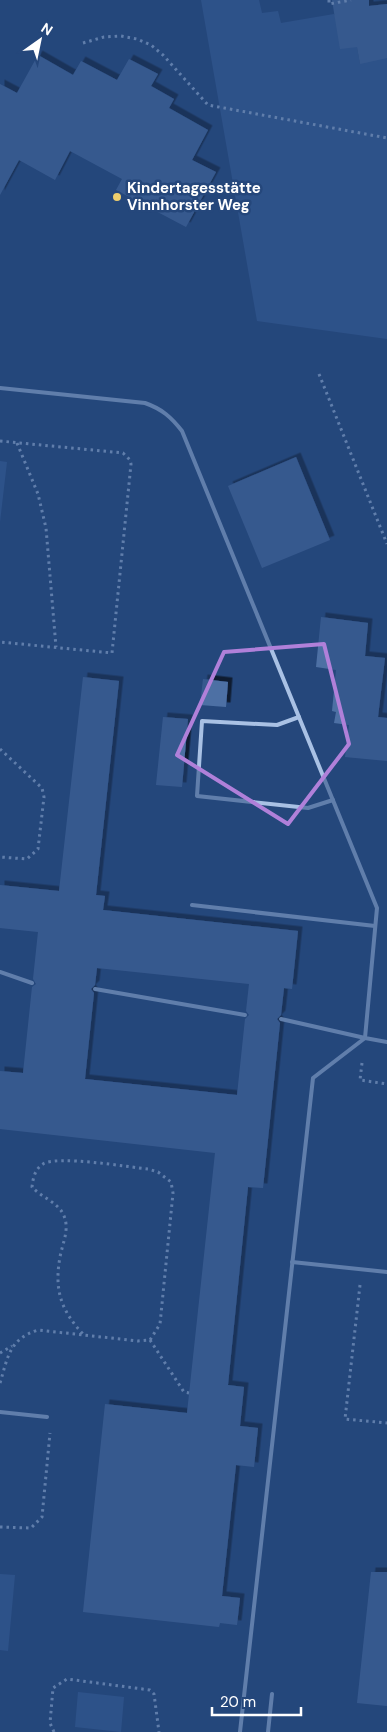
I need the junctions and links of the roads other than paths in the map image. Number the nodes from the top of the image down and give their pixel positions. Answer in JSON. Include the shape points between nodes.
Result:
{"nodes":[{"id":1,"x":0,"y":388,"type":"edge"},
{"id":2,"x":299,"y":717,"type":"junction"},
{"id":3,"x":333,"y":800,"type":"junction"},
{"id":4,"x":192,"y":905,"type":"dead end"},
{"id":5,"x":375,"y":926,"type":"junction"},
{"id":6,"x":0,"y":972,"type":"edge"},
{"id":7,"x":32,"y":983,"type":"dead end"},
{"id":8,"x":95,"y":989,"type":"dead end"},
{"id":9,"x":245,"y":1015,"type":"dead end"},
{"id":10,"x":281,"y":1019,"type":"dead end"},
{"id":11,"x":365,"y":1038,"type":"junction"},
{"id":12,"x":387,"y":1042,"type":"edge"},
{"id":13,"x":292,"y":1262,"type":"junction"},
{"id":14,"x":387,"y":1272,"type":"edge"},
{"id":15,"x":0,"y":1412,"type":"edge"},
{"id":16,"x":47,"y":1417,"type":"road end"},
{"id":17,"x":272,"y":1694,"type":"dead end"},
{"id":18,"x":240,"y":1732,"type":"edge"},
{"id":19,"x":268,"y":1732,"type":"edge"}],
"edges":[{"from":1,"to":2,"type":"lane","via":[[145,404],[172,418],[182,430]]},
{"from":2,"to":3,"type":"lane"},
{"from":2,"to":3,"type":"lane","via":[[277,725],[202,721],[197,796],[308,808]]},
{"from":3,"to":5,"type":"lane","via":[[377,908]]},
{"from":4,"to":5,"type":"lane"},
{"from":5,"to":11,"type":"lane"},
{"from":6,"to":7,"type":"lane"},
{"from":8,"to":9,"type":"lane"},
{"from":10,"to":11,"type":"lane"},
{"from":11,"to":12,"type":"lane"},
{"from":11,"to":13,"type":"lane","via":[[313,1078]]},
{"from":13,"to":14,"type":"lane"},
{"from":13,"to":18,"type":"lane"},
{"from":15,"to":16,"type":"lane"},
{"from":17,"to":19,"type":"lane"}]}
